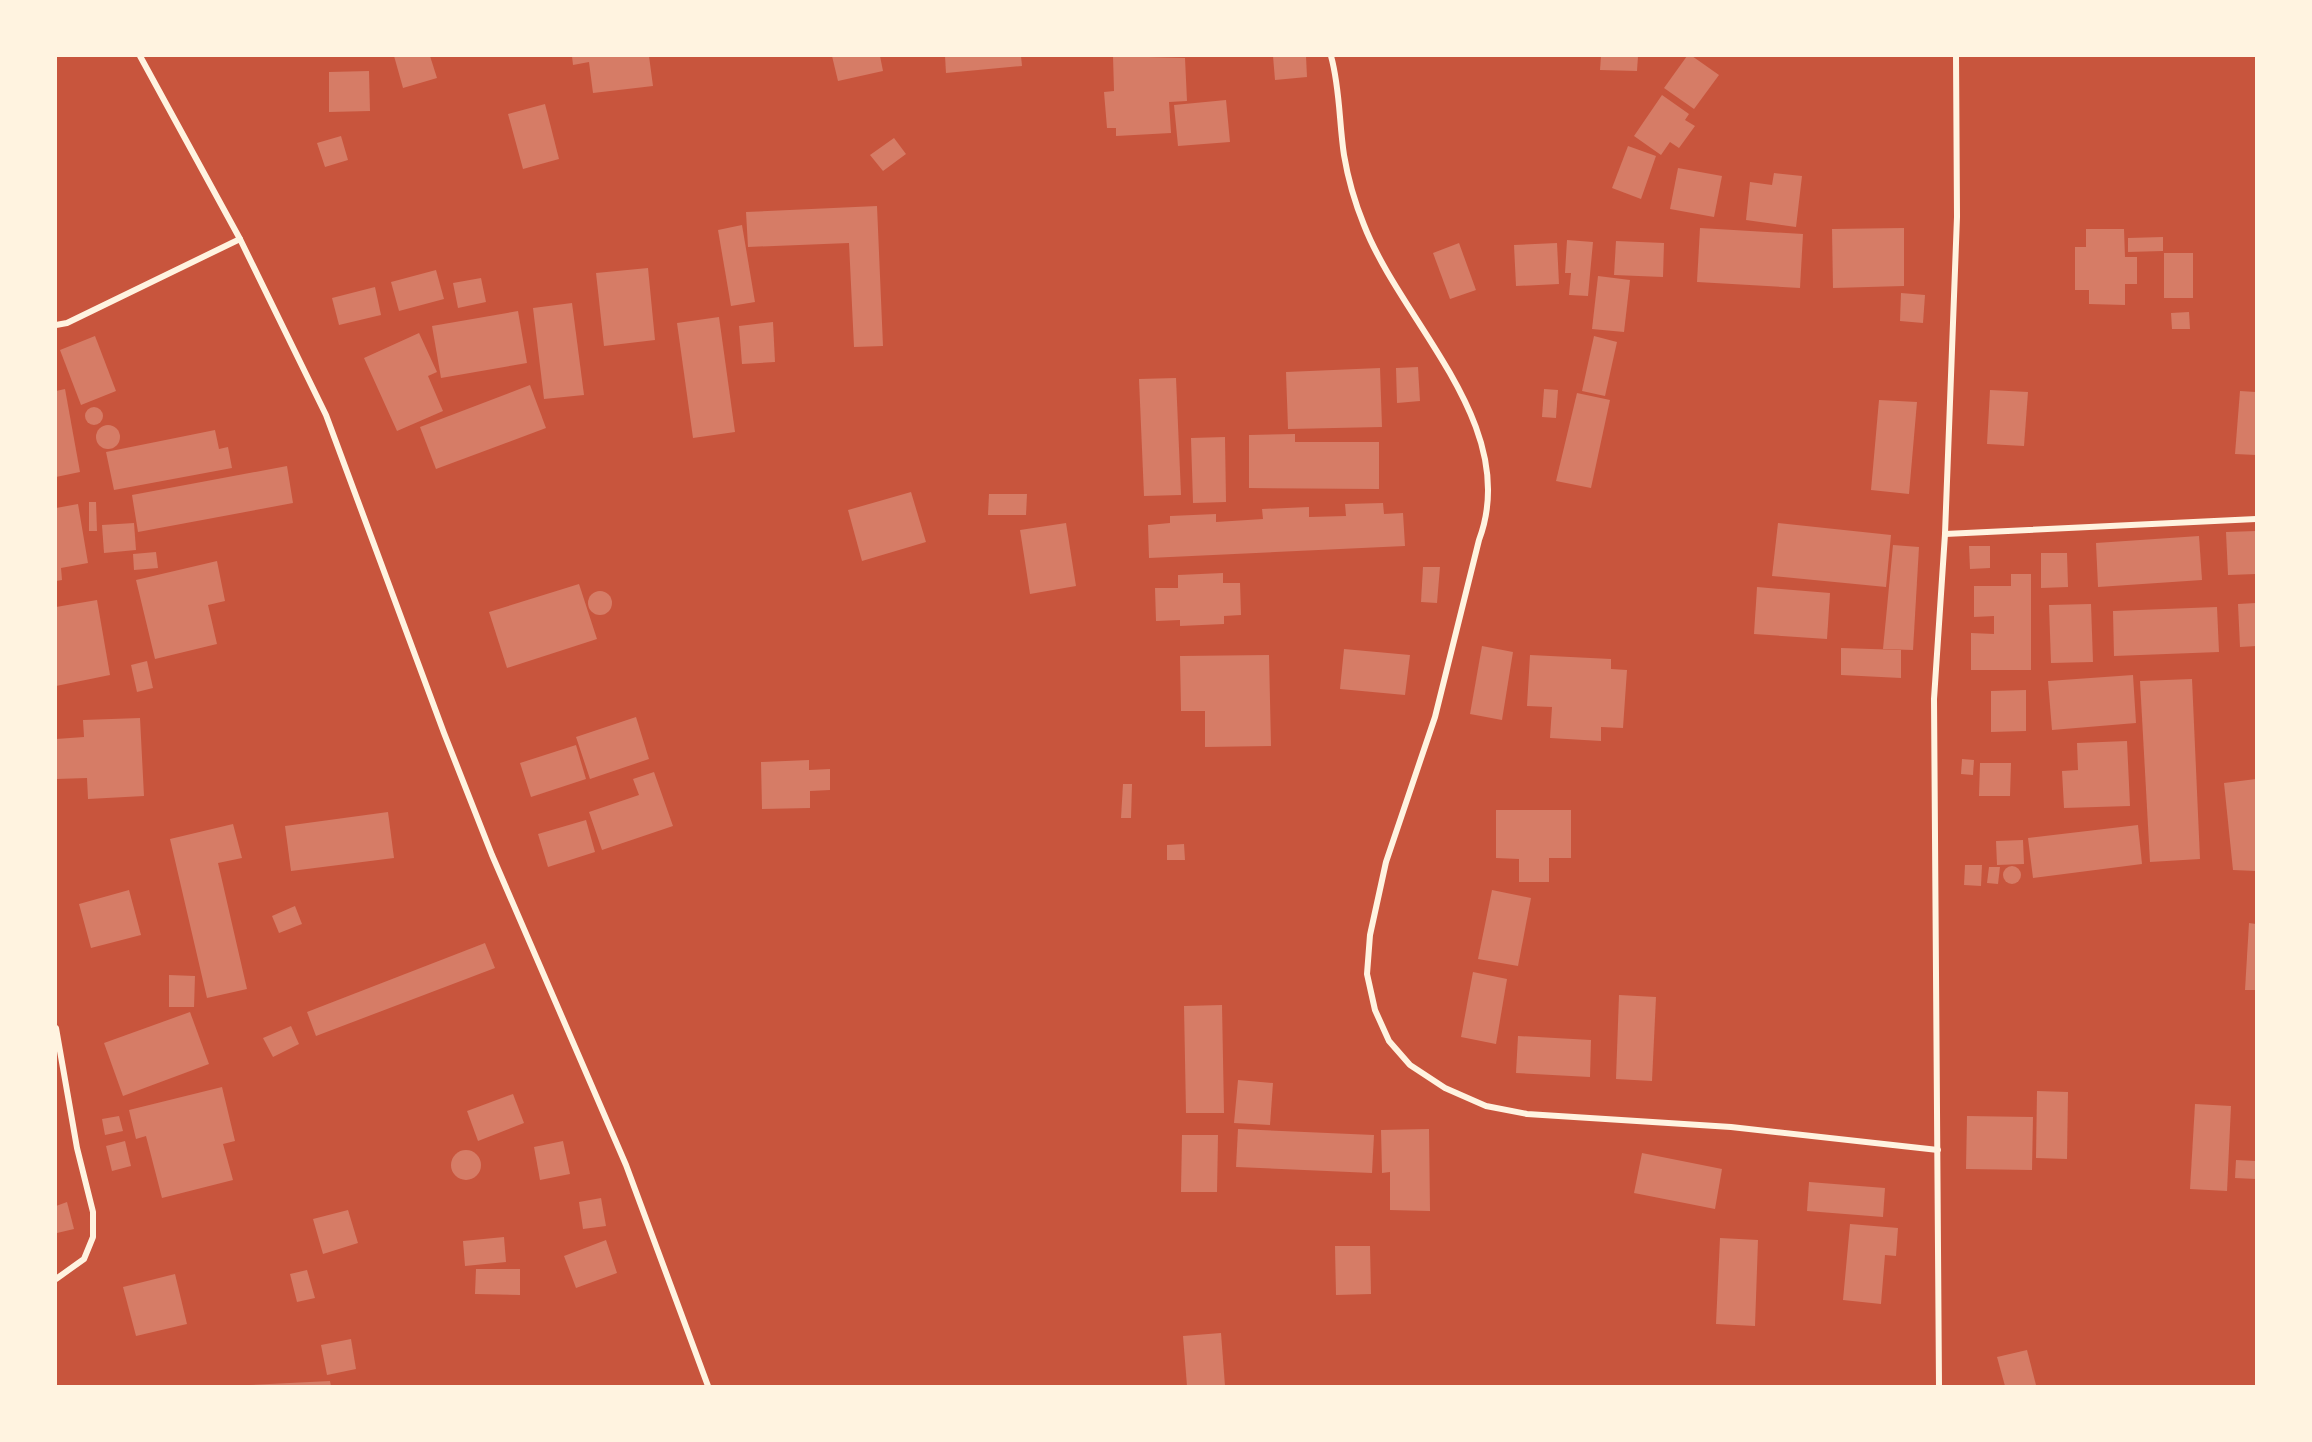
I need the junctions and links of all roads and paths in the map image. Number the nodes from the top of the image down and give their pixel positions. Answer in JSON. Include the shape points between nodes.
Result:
{"nodes":[{"id":1,"x":140,"y":56,"type":"edge"},
{"id":2,"x":1331,"y":56,"type":"edge"},
{"id":3,"x":1956,"y":56,"type":"edge"},
{"id":4,"x":240,"y":239,"type":"junction"},
{"id":5,"x":56,"y":325,"type":"edge"},
{"id":6,"x":2256,"y":519,"type":"edge"},
{"id":7,"x":1945,"y":534,"type":"junction"},
{"id":8,"x":56,"y":1028,"type":"edge"},
{"id":9,"x":1938,"y":1150,"type":"junction"},
{"id":10,"x":56,"y":1279,"type":"edge"},
{"id":11,"x":708,"y":1386,"type":"edge"},
{"id":12,"x":1938,"y":1386,"type":"edge"}],
"edges":[{"from":1,"to":4,"type":"street"},
{"from":2,"to":9,"type":"street","via":[[1344,157],[1363,224],[1373,249],[1431,341],[1467,410],[1486,454],[1489,489],[1488,517],[1435,717],[1386,862],[1370,936],[1367,974],[1375,1010],[1389,1041],[1410,1065],[1445,1088],[1496,1108],[1527,1114],[1731,1127]]},
{"from":3,"to":7,"type":"street","via":[[1957,217]]},
{"from":4,"to":5,"type":"street"},
{"from":4,"to":11,"type":"street","via":[[326,415],[453,756],[626,1165]]},
{"from":6,"to":7,"type":"street"},
{"from":7,"to":9,"type":"street","via":[[1934,699]]},
{"from":8,"to":10,"type":"street","via":[[77,1148],[93,1212],[93,1237],[84,1259]]},
{"from":9,"to":12,"type":"street"}]}
